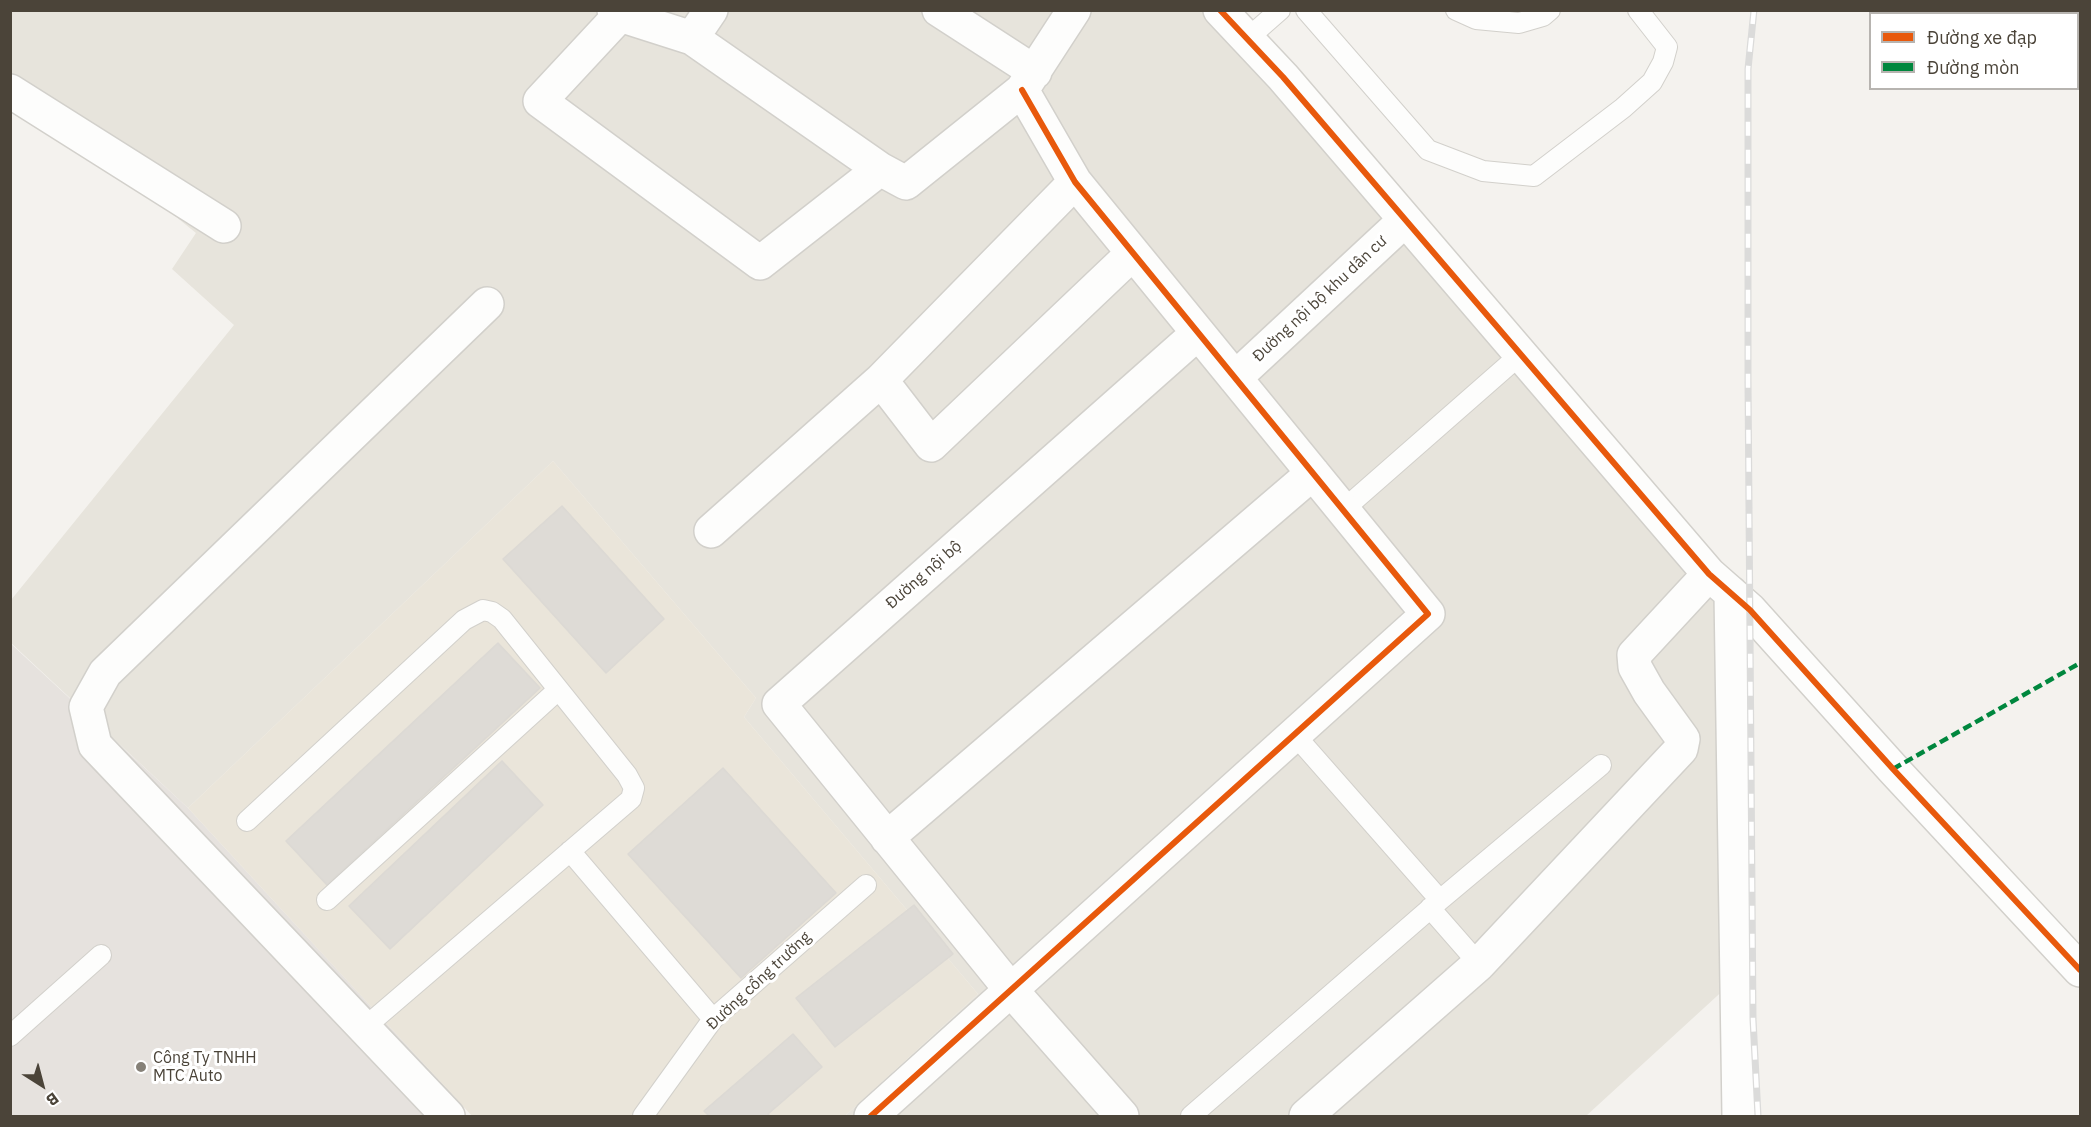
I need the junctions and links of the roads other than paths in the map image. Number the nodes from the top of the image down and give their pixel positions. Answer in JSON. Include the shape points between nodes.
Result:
{"nodes":[{"id":1,"x":711,"y":10,"type":"edge"},
{"id":2,"x":939,"y":10,"type":"edge"},
{"id":3,"x":1074,"y":10,"type":"edge"},
{"id":4,"x":1220,"y":10,"type":"edge"},
{"id":5,"x":1280,"y":10,"type":"edge"},
{"id":6,"x":1306,"y":10,"type":"edge"},
{"id":7,"x":1456,"y":10,"type":"edge"},
{"id":8,"x":1550,"y":10,"type":"edge"},
{"id":9,"x":1638,"y":10,"type":"edge"},
{"id":10,"x":617,"y":13,"type":"edge"},
{"id":11,"x":692,"y":38,"type":"junction"},
{"id":12,"x":1247,"y":39,"type":"junction"},
{"id":13,"x":1028,"y":81,"type":"junction"},
{"id":14,"x":10,"y":91,"type":"edge"},
{"id":15,"x":880,"y":169,"type":"junction"},
{"id":16,"x":1075,"y":182,"type":"junction"},
{"id":17,"x":1406,"y":220,"type":"junction"},
{"id":18,"x":224,"y":226,"type":"dead end"},
{"id":19,"x":1133,"y":252,"type":"junction"},
{"id":20,"x":487,"y":304,"type":"dead end"},
{"id":21,"x":1198,"y":333,"type":"junction"},
{"id":22,"x":1521,"y":354,"type":"junction"},
{"id":23,"x":1235,"y":378,"type":"junction"},
{"id":24,"x":881,"y":380,"type":"junction"},
{"id":25,"x":1313,"y":473,"type":"junction"},
{"id":26,"x":1343,"y":510,"type":"junction"},
{"id":27,"x":711,"y":531,"type":"dead end"},
{"id":28,"x":1720,"y":584,"type":"junction"},
{"id":29,"x":558,"y":690,"type":"junction"},
{"id":30,"x":1294,"y":734,"type":"junction"},
{"id":31,"x":1601,"y":765,"type":"dead end"},
{"id":32,"x":247,"y":821,"type":"dead end"},
{"id":33,"x":887,"y":838,"type":"junction"},
{"id":34,"x":570,"y":851,"type":"junction"},
{"id":35,"x":866,"y":885,"type":"dead end"},
{"id":36,"x":327,"y":900,"type":"dead end"},
{"id":37,"x":1435,"y":904,"type":"junction"},
{"id":38,"x":101,"y":955,"type":"dead end"},
{"id":39,"x":1479,"y":964,"type":"junction"},
{"id":40,"x":2080,"y":970,"type":"edge"},
{"id":41,"x":1011,"y":990,"type":"junction"},
{"id":42,"x":713,"y":1019,"type":"junction"},
{"id":43,"x":364,"y":1028,"type":"junction"},
{"id":44,"x":10,"y":1036,"type":"edge"},
{"id":45,"x":448,"y":1116,"type":"edge"},
{"id":46,"x":643,"y":1116,"type":"edge"},
{"id":47,"x":871,"y":1116,"type":"edge"},
{"id":48,"x":1122,"y":1116,"type":"edge"},
{"id":49,"x":1191,"y":1116,"type":"edge"},
{"id":50,"x":1306,"y":1116,"type":"edge"},
{"id":51,"x":1739,"y":1116,"type":"edge"}],
"edges":[{"from":1,"to":11,"type":"street"},
{"from":2,"to":13,"type":"street"},
{"from":3,"to":13,"type":"street"},
{"from":4,"to":12,"type":"street"},
{"from":5,"to":12,"type":"lane"},
{"from":6,"to":9,"type":"lane","via":[[1428,150],[1483,171],[1534,176],[1652,82],[1667,46]]},
{"from":7,"to":8,"type":"lane","via":[[1476,19],[1519,23]]},
{"from":10,"to":11,"type":"street"},
{"from":10,"to":15,"type":"street","via":[[540,101],[760,264]]},
{"from":11,"to":15,"type":"street"},
{"from":12,"to":17,"type":"street"},
{"from":13,"to":15,"type":"street","via":[[906,183]]},
{"from":13,"to":16,"type":"street"},
{"from":14,"to":18,"type":"street"},
{"from":16,"to":19,"type":"street"},
{"from":16,"to":24,"type":"street"},
{"from":17,"to":22,"type":"street"},
{"from":17,"to":23,"type":"street","name":"Đường nội bộ khu dân cư"},
{"from":19,"to":21,"type":"street"},
{"from":19,"to":24,"type":"street","via":[[931,445]]},
{"from":20,"to":43,"type":"street","via":[[105,673],[86,707],[96,745]]},
{"from":21,"to":23,"type":"street"},
{"from":21,"to":33,"type":"street","name":"Đường nội bộ","via":[[778,704]]},
{"from":22,"to":26,"type":"lane"},
{"from":22,"to":28,"type":"street"},
{"from":23,"to":25,"type":"street"},
{"from":24,"to":27,"type":"street"},
{"from":25,"to":26,"type":"street"},
{"from":25,"to":33,"type":"street"},
{"from":26,"to":30,"type":"street","via":[[1428,614]]},
{"from":28,"to":39,"type":"street","via":[[1634,655],[1635,667],[1649,692],[1683,739],[1681,750]]},
{"from":28,"to":40,"type":"street","via":[[1750,610]]},
{"from":28,"to":51,"type":"street"},
{"from":29,"to":32,"type":"lane","via":[[502,619],[483,610],[464,620]]},
{"from":29,"to":34,"type":"lane","via":[[634,788],[631,799]]},
{"from":29,"to":36,"type":"lane"},
{"from":30,"to":37,"type":"lane"},
{"from":30,"to":41,"type":"street"},
{"from":31,"to":37,"type":"lane"},
{"from":33,"to":41,"type":"street","name":"Đường nội bộ"},
{"from":34,"to":42,"type":"lane"},
{"from":34,"to":43,"type":"lane"},
{"from":35,"to":42,"type":"lane","name":"Đường cổng trường"},
{"from":37,"to":39,"type":"lane"},
{"from":37,"to":49,"type":"lane"},
{"from":38,"to":44,"type":"lane"},
{"from":39,"to":50,"type":"street"},
{"from":41,"to":47,"type":"street"},
{"from":41,"to":48,"type":"street","name":"Đường nội bộ"},
{"from":42,"to":46,"type":"lane","name":"Đường cổng trường"},
{"from":43,"to":45,"type":"street"}]}
